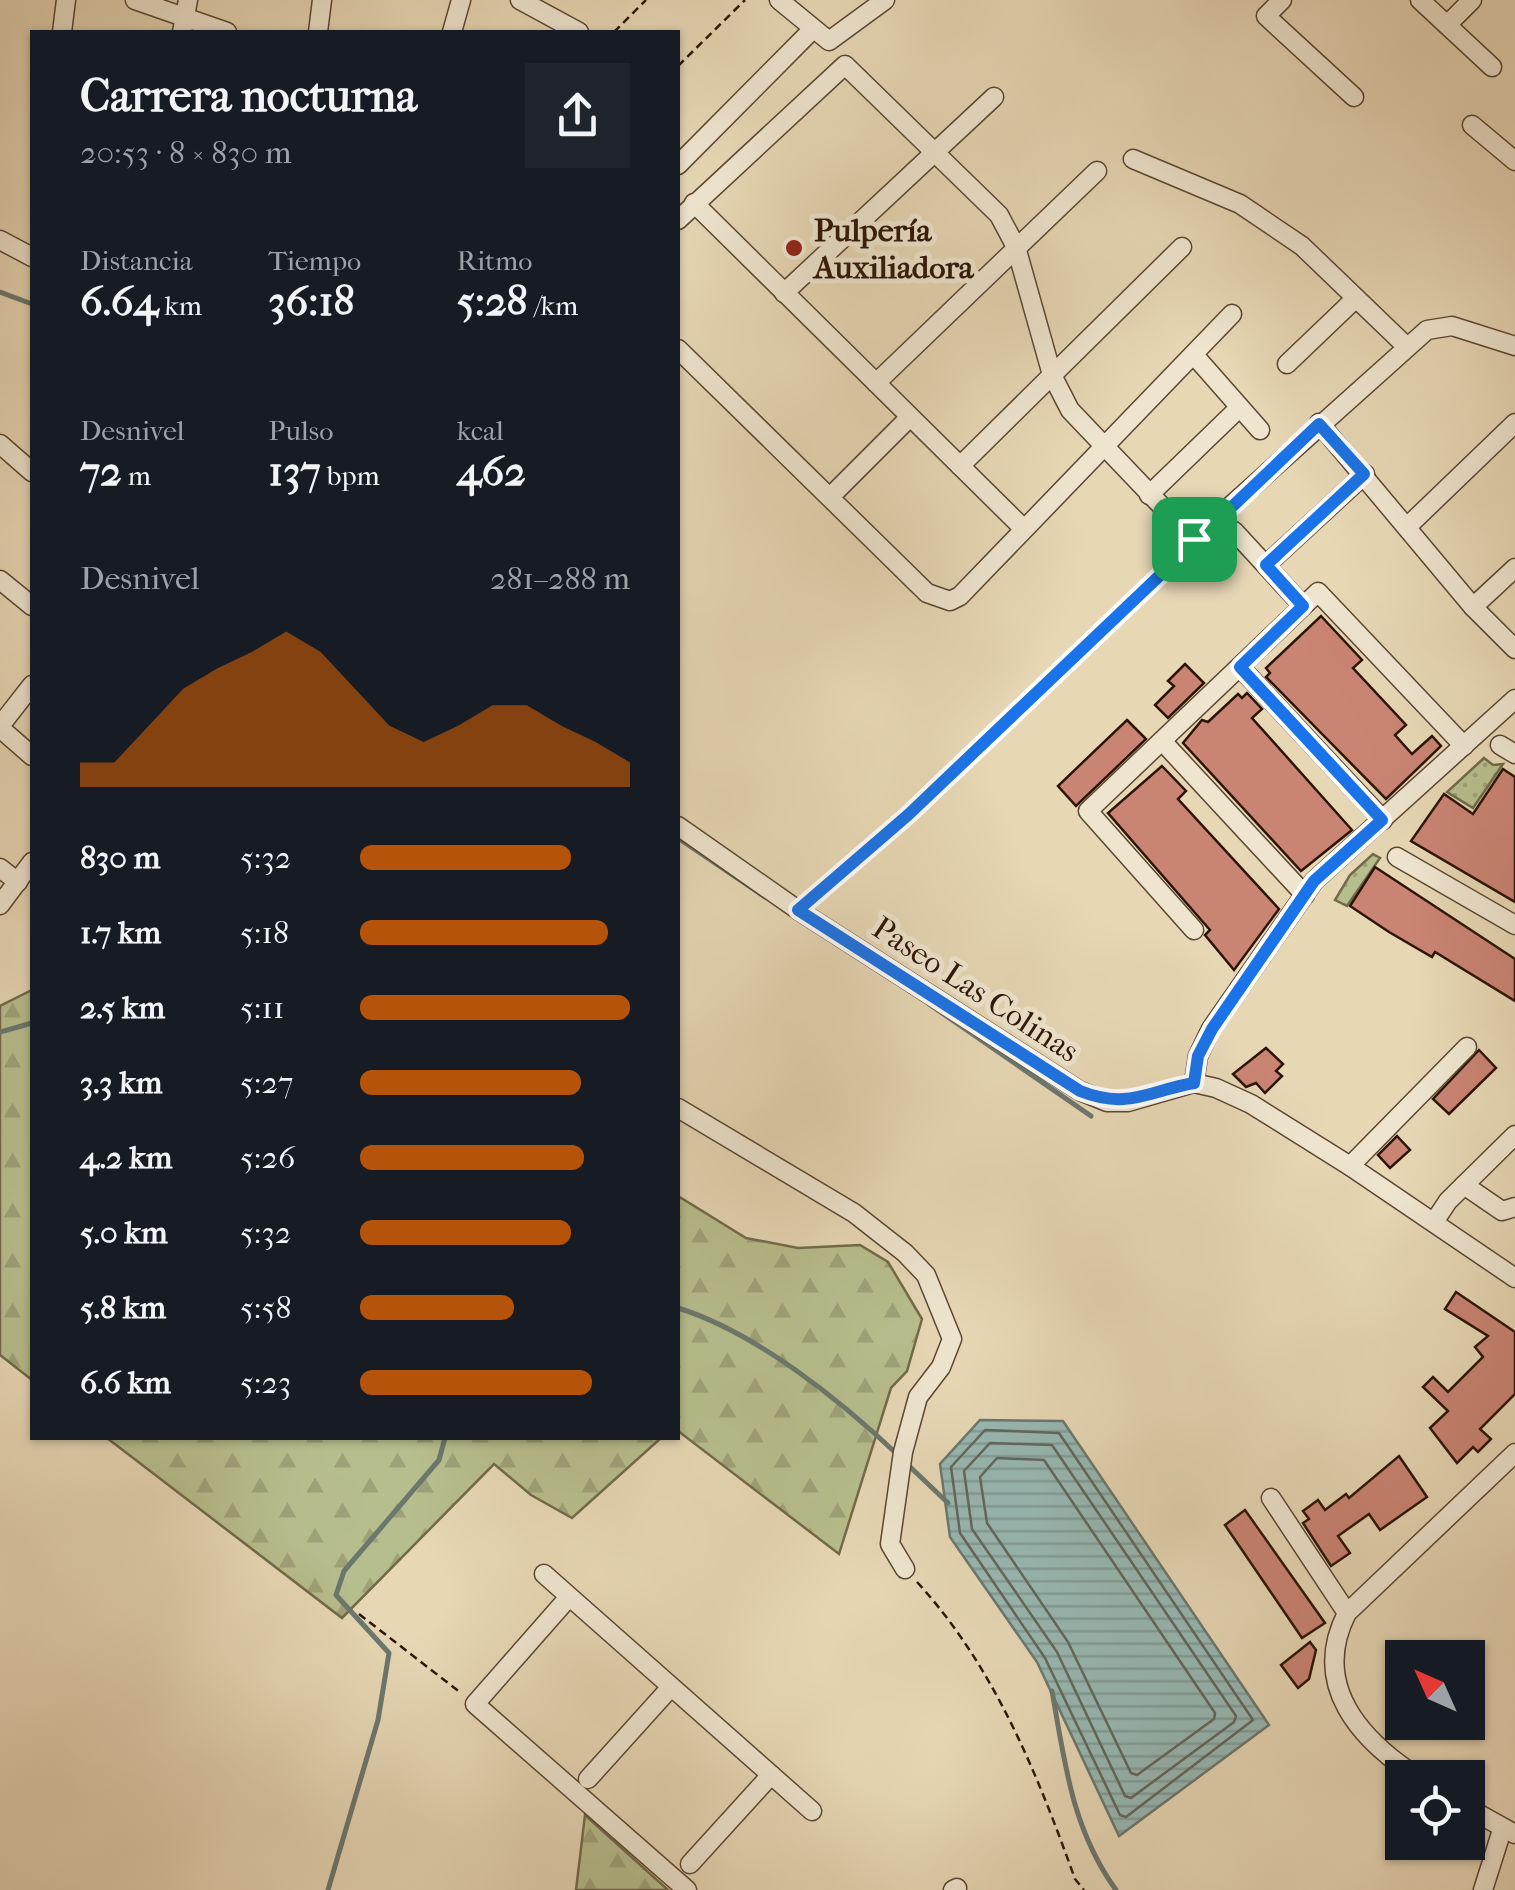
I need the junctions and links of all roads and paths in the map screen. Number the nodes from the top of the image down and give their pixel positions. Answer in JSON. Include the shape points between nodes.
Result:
{"nodes":[{"id":1,"x":66,"y":0,"type":"edge"},
{"id":2,"x":135,"y":0,"type":"edge"},
{"id":3,"x":322,"y":0,"type":"edge"},
{"id":4,"x":461,"y":0,"type":"edge"},
{"id":5,"x":520,"y":0,"type":"edge"},
{"id":6,"x":646,"y":0,"type":"edge"},
{"id":7,"x":744,"y":0,"type":"edge"},
{"id":8,"x":779,"y":0,"type":"edge"},
{"id":9,"x":885,"y":0,"type":"edge"},
{"id":10,"x":1282,"y":0,"type":"edge"},
{"id":11,"x":1420,"y":0,"type":"edge"},
{"id":12,"x":1472,"y":0,"type":"edge"},
{"id":13,"x":185,"y":17,"type":"edge"},
{"id":14,"x":1447,"y":25,"type":"junction"},
{"id":15,"x":813,"y":28,"type":"junction"},
{"id":16,"x":62,"y":30,"type":"edge"},
{"id":17,"x":221,"y":30,"type":"edge"},
{"id":18,"x":318,"y":30,"type":"edge"},
{"id":19,"x":453,"y":30,"type":"edge"},
{"id":20,"x":575,"y":30,"type":"edge"},
{"id":21,"x":616,"y":30,"type":"edge"},
{"id":22,"x":830,"y":40,"type":"junction"},
{"id":23,"x":680,"y":64,"type":"edge"},
{"id":24,"x":846,"y":65,"type":"junction"},
{"id":25,"x":1492,"y":67,"type":"dead end"},
{"id":26,"x":994,"y":97,"type":"dead end"},
{"id":27,"x":1354,"y":97,"type":"dead end"},
{"id":28,"x":1472,"y":125,"type":"dead end"},
{"id":29,"x":936,"y":151,"type":"junction"},
{"id":30,"x":1133,"y":160,"type":"dead end"},
{"id":31,"x":1515,"y":161,"type":"edge"},
{"id":32,"x":680,"y":163,"type":"edge"},
{"id":33,"x":1097,"y":171,"type":"dead end"},
{"id":34,"x":694,"y":203,"type":"junction"},
{"id":35,"x":680,"y":218,"type":"edge"},
{"id":36,"x":0,"y":240,"type":"edge"},
{"id":37,"x":1016,"y":247,"type":"junction"},
{"id":38,"x":1182,"y":247,"type":"dead end"},
{"id":39,"x":30,"y":256,"type":"edge"},
{"id":40,"x":784,"y":293,"type":"junction"},
{"id":41,"x":1356,"y":298,"type":"junction"},
{"id":42,"x":1232,"y":314,"type":"dead end"},
{"id":43,"x":1406,"y":346,"type":"junction"},
{"id":44,"x":1515,"y":346,"type":"edge"},
{"id":45,"x":680,"y":351,"type":"edge"},
{"id":46,"x":1194,"y":356,"type":"junction"},
{"id":47,"x":1287,"y":364,"type":"dead end"},
{"id":48,"x":1052,"y":376,"type":"junction"},
{"id":49,"x":876,"y":384,"type":"junction"},
{"id":50,"x":1240,"y":408,"type":"junction"},
{"id":51,"x":910,"y":417,"type":"junction"},
{"id":52,"x":1319,"y":424,"type":"junction"},
{"id":53,"x":1260,"y":430,"type":"dead end"},
{"id":54,"x":1511,"y":433,"type":"edge"},
{"id":55,"x":0,"y":444,"type":"edge"},
{"id":56,"x":1103,"y":449,"type":"junction"},
{"id":57,"x":960,"y":466,"type":"junction"},
{"id":58,"x":30,"y":470,"type":"edge"},
{"id":59,"x":1364,"y":474,"type":"junction"},
{"id":60,"x":1149,"y":495,"type":"junction"},
{"id":61,"x":830,"y":497,"type":"junction"},
{"id":62,"x":1408,"y":526,"type":"junction"},
{"id":63,"x":1023,"y":528,"type":"junction"},
{"id":64,"x":1234,"y":531,"type":"dead end"},
{"id":65,"x":1190,"y":542,"type":"junction"},
{"id":66,"x":1266,"y":565,"type":"junction"},
{"id":67,"x":1515,"y":568,"type":"edge"},
{"id":68,"x":0,"y":580,"type":"edge"},
{"id":69,"x":30,"y":604,"type":"edge"},
{"id":70,"x":1303,"y":606,"type":"junction"},
{"id":71,"x":1473,"y":607,"type":"junction"},
{"id":72,"x":1515,"y":649,"type":"edge"},
{"id":73,"x":1240,"y":667,"type":"junction"},
{"id":74,"x":30,"y":688,"type":"edge"},
{"id":75,"x":1515,"y":698,"type":"edge"},
{"id":76,"x":0,"y":727,"type":"edge"},
{"id":77,"x":1163,"y":742,"type":"junction"},
{"id":78,"x":1464,"y":746,"type":"junction"},
{"id":79,"x":30,"y":754,"type":"edge"},
{"id":80,"x":1382,"y":820,"type":"junction"},
{"id":81,"x":680,"y":827,"type":"edge"},
{"id":82,"x":1398,"y":856,"type":"dead end"},
{"id":83,"x":30,"y":865,"type":"edge"},
{"id":84,"x":0,"y":868,"type":"edge"},
{"id":85,"x":18,"y":882,"type":"junction"},
{"id":86,"x":1305,"y":894,"type":"junction"},
{"id":87,"x":0,"y":905,"type":"edge"},
{"id":88,"x":798,"y":910,"type":"junction"},
{"id":89,"x":1515,"y":925,"type":"edge"},
{"id":90,"x":1194,"y":930,"type":"dead end"},
{"id":91,"x":1467,"y":1047,"type":"dead end"},
{"id":92,"x":1194,"y":1083,"type":"junction"},
{"id":93,"x":680,"y":1109,"type":"edge"},
{"id":94,"x":1515,"y":1135,"type":"edge"},
{"id":95,"x":1350,"y":1166,"type":"junction"},
{"id":96,"x":1464,"y":1185,"type":"junction"},
{"id":97,"x":1515,"y":1206,"type":"edge"},
{"id":98,"x":1434,"y":1222,"type":"junction"},
{"id":99,"x":1515,"y":1278,"type":"edge"},
{"id":100,"x":1515,"y":1453,"type":"edge"},
{"id":101,"x":1271,"y":1498,"type":"dead end"},
{"id":102,"x":906,"y":1569,"type":"joint"},
{"id":103,"x":544,"y":1574,"type":"dead end"},
{"id":104,"x":569,"y":1597,"type":"junction"},
{"id":105,"x":1347,"y":1613,"type":"junction"},
{"id":106,"x":359,"y":1614,"type":"dead end"},
{"id":107,"x":672,"y":1687,"type":"junction"},
{"id":108,"x":475,"y":1704,"type":"junction"},
{"id":109,"x":1390,"y":1760,"type":"edge"},
{"id":110,"x":770,"y":1774,"type":"junction"},
{"id":111,"x":588,"y":1779,"type":"dead end"},
{"id":112,"x":812,"y":1811,"type":"dead end"},
{"id":113,"x":1485,"y":1818,"type":"edge"},
{"id":114,"x":1508,"y":1832,"type":"edge"},
{"id":115,"x":690,"y":1864,"type":"dead end"},
{"id":116,"x":687,"y":1890,"type":"edge"},
{"id":117,"x":1084,"y":1890,"type":"edge"},
{"id":118,"x":1484,"y":1890,"type":"edge"}],
"edges":[{"from":1,"to":16,"type":"street"},
{"from":2,"to":13,"type":"street"},
{"from":3,"to":18,"type":"street"},
{"from":4,"to":19,"type":"street"},
{"from":5,"to":20,"type":"street"},
{"from":6,"to":21,"type":"path"},
{"from":7,"to":23,"type":"path"},
{"from":8,"to":15,"type":"street"},
{"from":9,"to":22,"type":"street"},
{"from":10,"to":27,"type":"street","via":[[1266,16]]},
{"from":11,"to":14,"type":"street"},
{"from":12,"to":14,"type":"street"},
{"from":13,"to":17,"type":"street"},
{"from":14,"to":25,"type":"street"},
{"from":15,"to":22,"type":"street"},
{"from":15,"to":32,"type":"street"},
{"from":22,"to":24,"type":"street"},
{"from":24,"to":29,"type":"street"},
{"from":24,"to":34,"type":"street"},
{"from":26,"to":29,"type":"street"},
{"from":28,"to":31,"type":"street"},
{"from":29,"to":37,"type":"street","via":[[999,215]]},
{"from":29,"to":40,"type":"street"},
{"from":30,"to":41,"type":"street","via":[[1240,204],[1302,246]]},
{"from":33,"to":37,"type":"street"},
{"from":34,"to":35,"type":"street"},
{"from":34,"to":40,"type":"street"},
{"from":36,"to":39,"type":"street"},
{"from":37,"to":48,"type":"street"},
{"from":37,"to":49,"type":"street"},
{"from":38,"to":48,"type":"street"},
{"from":40,"to":49,"type":"street"},
{"from":41,"to":43,"type":"street"},
{"from":41,"to":47,"type":"street"},
{"from":42,"to":46,"type":"street"},
{"from":43,"to":44,"type":"street","via":[[1438,326]]},
{"from":43,"to":52,"type":"street"},
{"from":45,"to":61,"type":"street"},
{"from":46,"to":50,"type":"street"},
{"from":46,"to":56,"type":"street"},
{"from":48,"to":56,"type":"street"},
{"from":48,"to":57,"type":"street"},
{"from":49,"to":51,"type":"street"},
{"from":50,"to":53,"type":"street"},
{"from":50,"to":60,"type":"street"},
{"from":51,"to":57,"type":"street"},
{"from":51,"to":61,"type":"street"},
{"from":52,"to":59,"type":"street"},
{"from":52,"to":65,"type":"street"},
{"from":54,"to":62,"type":"street"},
{"from":55,"to":58,"type":"street"},
{"from":56,"to":60,"type":"street"},
{"from":56,"to":63,"type":"street"},
{"from":57,"to":63,"type":"street"},
{"from":59,"to":62,"type":"street"},
{"from":59,"to":66,"type":"street"},
{"from":60,"to":65,"type":"street"},
{"from":61,"to":63,"type":"street","via":[[938,601],[960,596]]},
{"from":62,"to":71,"type":"street"},
{"from":64,"to":66,"type":"street"},
{"from":65,"to":88,"type":"path","via":[[908,815]]},
{"from":66,"to":70,"type":"street"},
{"from":67,"to":71,"type":"street"},
{"from":68,"to":69,"type":"street"},
{"from":70,"to":73,"type":"street"},
{"from":70,"to":78,"type":"street","via":[[1318,592]]},
{"from":71,"to":72,"type":"street"},
{"from":73,"to":77,"type":"street"},
{"from":73,"to":80,"type":"street"},
{"from":74,"to":76,"type":"street"},
{"from":75,"to":78,"type":"street"},
{"from":76,"to":79,"type":"street"},
{"from":77,"to":86,"type":"street"},
{"from":77,"to":90,"type":"street","via":[[1088,811]]},
{"from":78,"to":80,"type":"street"},
{"from":80,"to":86,"type":"street"},
{"from":81,"to":88,"type":"street","name":"Paseo Las Colinas"},
{"from":82,"to":89,"type":"street"},
{"from":83,"to":85,"type":"street"},
{"from":84,"to":85,"type":"street"},
{"from":85,"to":87,"type":"street"},
{"from":86,"to":92,"type":"street","via":[[1212,1029]]},
{"from":88,"to":92,"type":"street","name":"Paseo Las Colinas","via":[[1080,1091],[1128,1102]]},
{"from":91,"to":95,"type":"street"},
{"from":92,"to":95,"type":"street","via":[[1251,1104]]},
{"from":93,"to":102,"type":"street","via":[[854,1213],[926,1275],[952,1339],[918,1398],[903,1452],[890,1544]]},
{"from":94,"to":96,"type":"street"},
{"from":95,"to":98,"type":"street"},
{"from":96,"to":97,"type":"street","via":[[1502,1211]]},
{"from":96,"to":98,"type":"street"},
{"from":98,"to":99,"type":"street"},
{"from":100,"to":105,"type":"street"},
{"from":101,"to":105,"type":"street"},
{"from":102,"to":117,"type":"path","via":[[994,1685]]},
{"from":103,"to":104,"type":"street"},
{"from":104,"to":107,"type":"street"},
{"from":104,"to":108,"type":"street"},
{"from":105,"to":109,"type":"street","via":[[1334,1645],[1335,1690]]},
{"from":106,"to":108,"type":"path"},
{"from":107,"to":110,"type":"street"},
{"from":107,"to":111,"type":"street"},
{"from":108,"to":116,"type":"street"},
{"from":110,"to":112,"type":"street"},
{"from":110,"to":115,"type":"street"},
{"from":113,"to":114,"type":"street"},
{"from":114,"to":118,"type":"street"}]}
